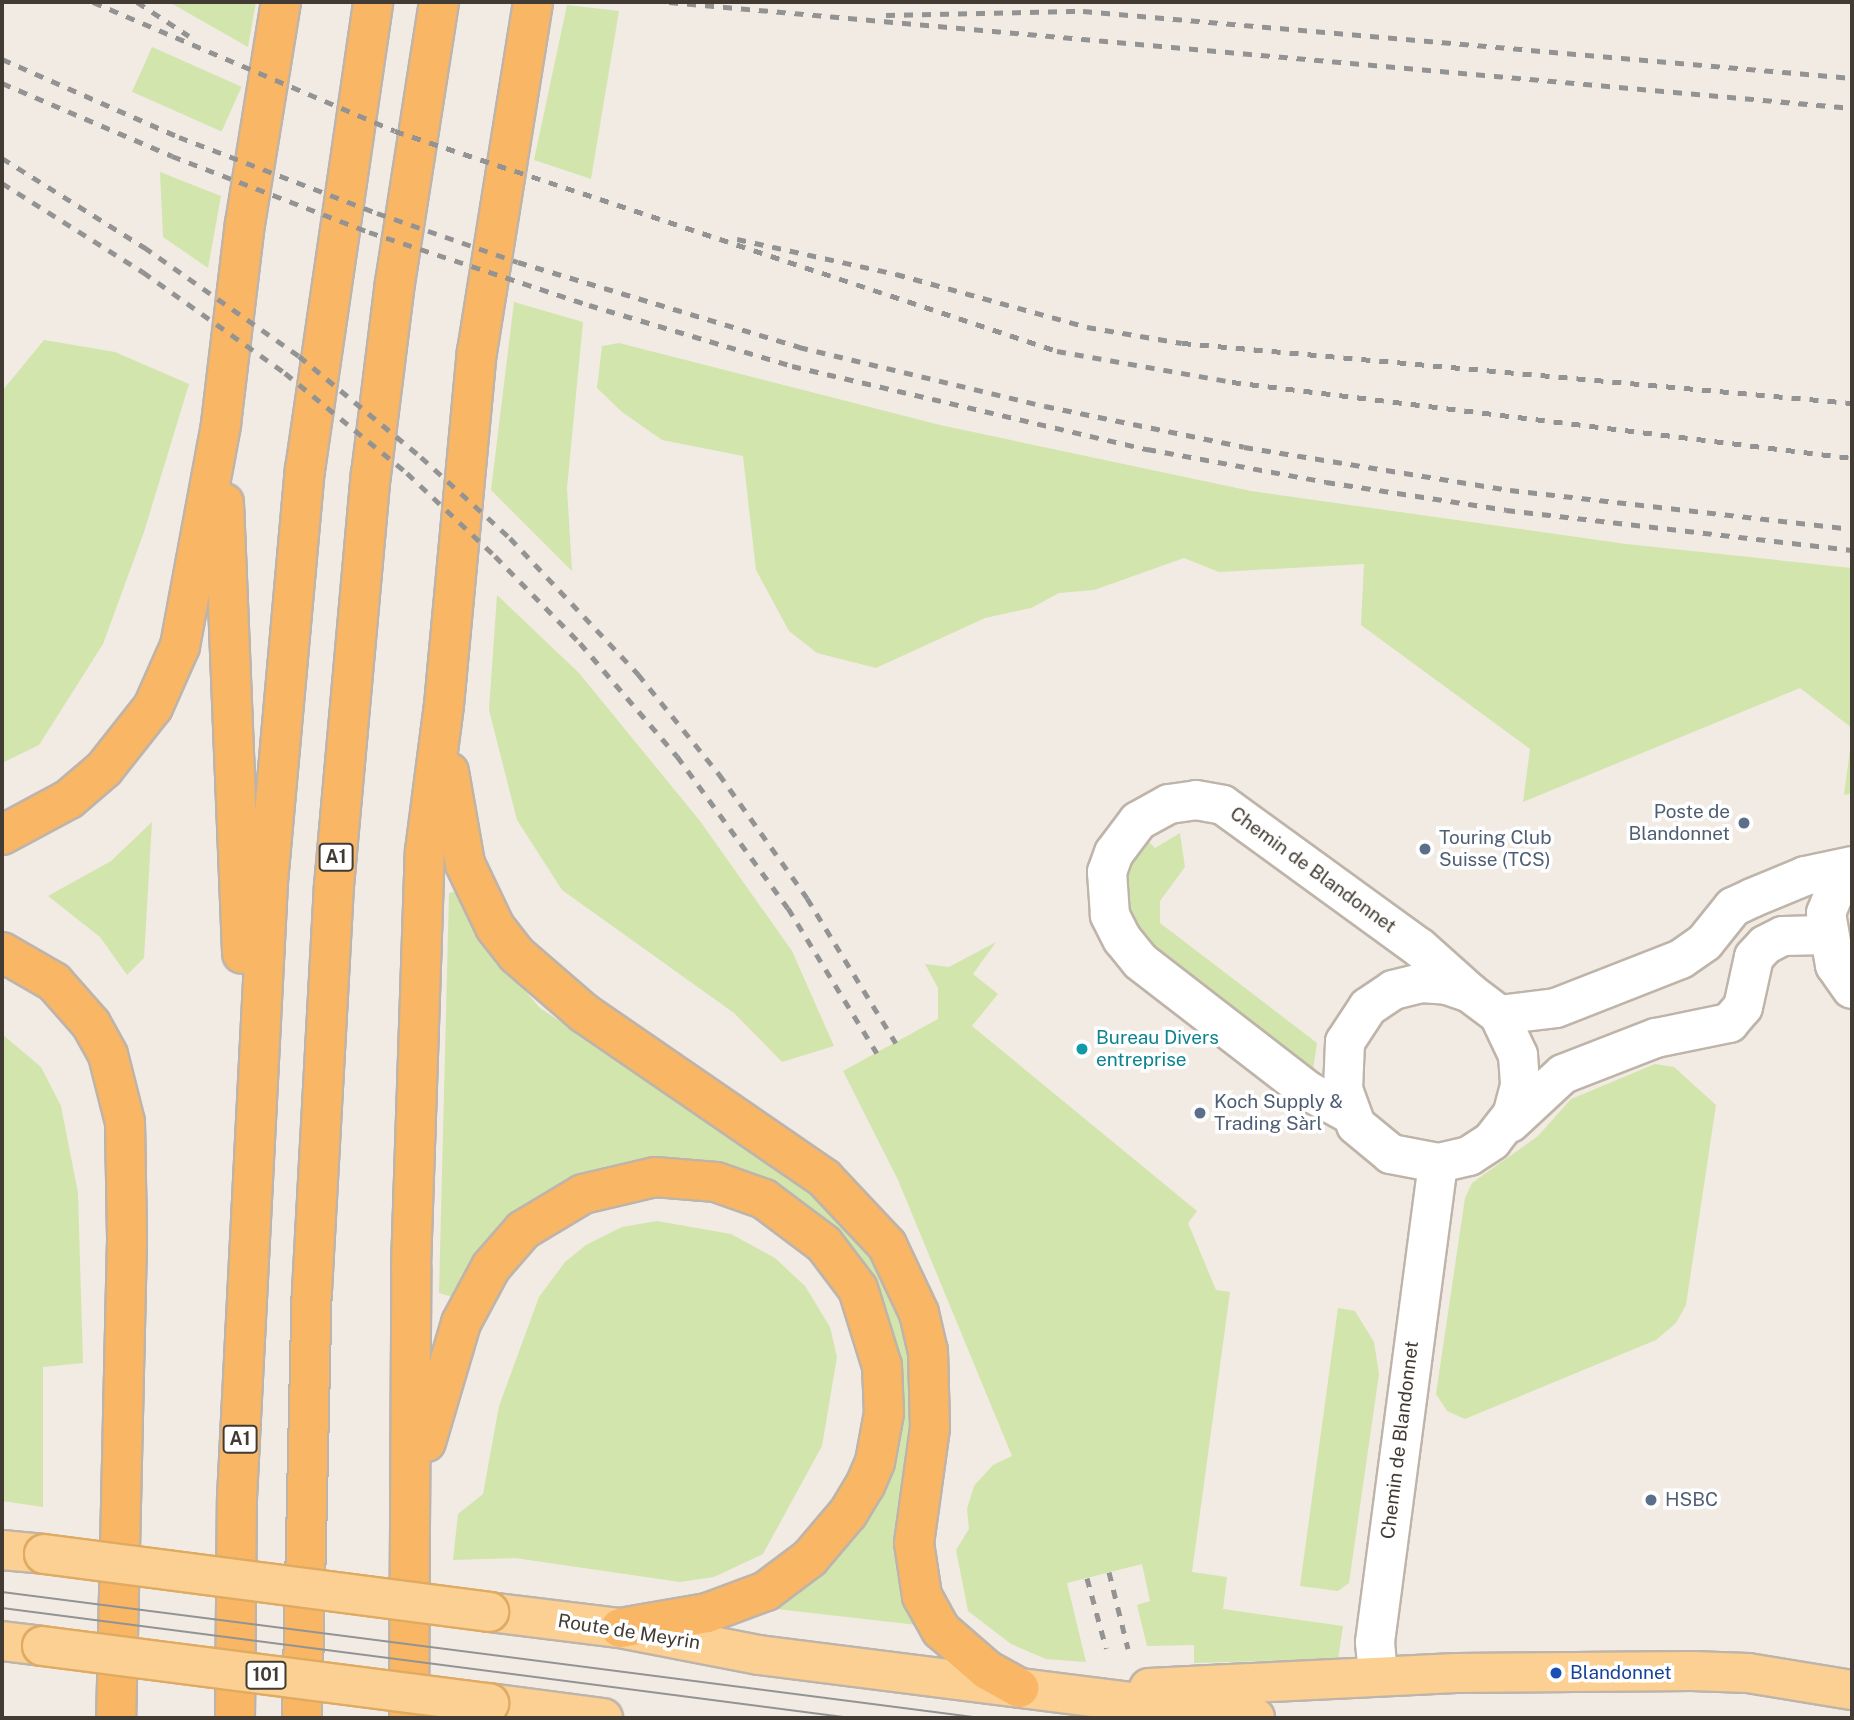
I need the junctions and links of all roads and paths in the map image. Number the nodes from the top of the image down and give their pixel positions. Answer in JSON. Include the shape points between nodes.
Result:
{"nodes":[{"id":1,"x":281,"y":2,"type":"edge"},
{"id":2,"x":373,"y":2,"type":"edge"},
{"id":3,"x":439,"y":2,"type":"edge"},
{"id":4,"x":533,"y":2,"type":"edge"},
{"id":5,"x":221,"y":424,"type":"junction"},
{"id":6,"x":444,"y":705,"type":"junction"},
{"id":7,"x":2,"y":835,"type":"edge"},
{"id":8,"x":1852,"y":866,"type":"edge"},
{"id":9,"x":1852,"y":871,"type":"edge"},
{"id":10,"x":1827,"y":935,"type":"junction"},
{"id":11,"x":2,"y":952,"type":"edge"},
{"id":12,"x":1852,"y":989,"type":"edge"},
{"id":13,"x":1485,"y":1004,"type":"junction"},
{"id":14,"x":1350,"y":1114,"type":"junction"},
{"id":15,"x":1506,"y":1125,"type":"junction"},
{"id":16,"x":252,"y":1159,"type":"junction"},
{"id":17,"x":1438,"y":1163,"type":"junction"},
{"id":18,"x":412,"y":1494,"type":"junction"},
{"id":19,"x":2,"y":1550,"type":"edge"},
{"id":20,"x":620,"y":1628,"type":"junction"},
{"id":21,"x":2,"y":1641,"type":"edge"},
{"id":22,"x":1852,"y":1668,"type":"edge"},
{"id":23,"x":1378,"y":1676,"type":"junction"},
{"id":24,"x":1812,"y":1681,"type":"junction"},
{"id":25,"x":1019,"y":1688,"type":"junction"},
{"id":26,"x":1852,"y":1690,"type":"edge"},
{"id":27,"x":1081,"y":1694,"type":"junction"},
{"id":28,"x":116,"y":1718,"type":"edge"},
{"id":29,"x":235,"y":1718,"type":"edge"},
{"id":30,"x":302,"y":1718,"type":"edge"},
{"id":31,"x":409,"y":1718,"type":"edge"},
{"id":32,"x":603,"y":1718,"type":"edge"},
{"id":33,"x":1255,"y":1718,"type":"edge"}],
"edges":[{"from":1,"to":5,"type":"highway","via":[[245,223]]},
{"from":2,"to":16,"type":"highway","number":"A1","via":[[305,470],[268,882]]},
{"from":3,"to":30,"type":"highway","number":"A1","via":[[394,283],[371,475],[337,845],[312,1291]]},
{"from":4,"to":6,"type":"highway","via":[[477,352]]},
{"from":5,"to":7,"type":"highway","via":[[186,624],[165,685],[129,742],[104,769],[69,799]]},
{"from":5,"to":16,"type":"highway"},
{"from":6,"to":18,"type":"highway","via":[[425,851],[411,1267]]},
{"from":6,"to":25,"type":"highway","via":[[464,864],[489,917],[517,955],[584,1013],[824,1178],[887,1245],[919,1313],[928,1352],[930,1428],[914,1543],[922,1595],[941,1630],[986,1670]]},
{"from":8,"to":13,"type":"street","via":[[1805,876],[1733,907],[1705,942],[1681,959],[1556,1008]]},
{"from":9,"to":10,"type":"street","via":[[1837,886],[1826,913]]},
{"from":10,"to":12,"type":"street","via":[[1835,965]]},
{"from":10,"to":15,"type":"street","name":"Chemin de Blandonnet","via":[[1783,936],[1765,945],[1754,957],[1743,1007],[1729,1023],[1656,1038],[1563,1074]]},
{"from":11,"to":28,"type":"highway","via":[[54,982],[85,1016],[108,1055],[125,1122],[127,1254]]},
{"from":13,"to":14,"type":"street","via":[[1447,985],[1411,984],[1368,1007],[1350,1031],[1342,1061]]},
{"from":13,"to":14,"type":"street","name":"Chemin de Blandonnet","via":[[1420,948],[1223,805],[1196,800],[1169,804],[1138,821],[1114,853],[1107,872],[1111,915],[1122,939],[1140,961],[1308,1091]]},
{"from":13,"to":15,"type":"street","name":"Chemin de Blandonnet","via":[[1514,1042],[1520,1070]]},
{"from":14,"to":17,"type":"street","name":"Chemin de Blandonnet","via":[[1368,1138],[1391,1154]]},
{"from":15,"to":17,"type":"street","name":"Chemin de Blandonnet","via":[[1469,1156]]},
{"from":16,"to":29,"type":"highway","number":"A1","via":[[237,1498]]},
{"from":17,"to":23,"type":"street","name":"Chemin de Blandonnet","via":[[1375,1642]]},
{"from":18,"to":20,"type":"highway","via":[[461,1322],[491,1267],[523,1230],[583,1194],[655,1177],[728,1186],[786,1212],[844,1266],[869,1315],[884,1389],[875,1462],[832,1533],[810,1558],[766,1591],[707,1613]]},
{"from":18,"to":31,"type":"highway"},
{"from":19,"to":20,"type":"main road","name":"Route de Meyrin","bridge":true},
{"from":20,"to":25,"type":"main road","name":"Route de Meyrin","via":[[759,1655]]},
{"from":21,"to":32,"type":"main road","number":"101","bridge":true},
{"from":22,"to":24,"type":"main road"},
{"from":23,"to":24,"type":"main road","via":[[1692,1671]]},
{"from":23,"to":27,"type":"main road"},
{"from":24,"to":26,"type":"main road"},
{"from":25,"to":27,"type":"main road","name":"Route de Meyrin"},
{"from":27,"to":33,"type":"main road","name":"Route de Meyrin"}]}
